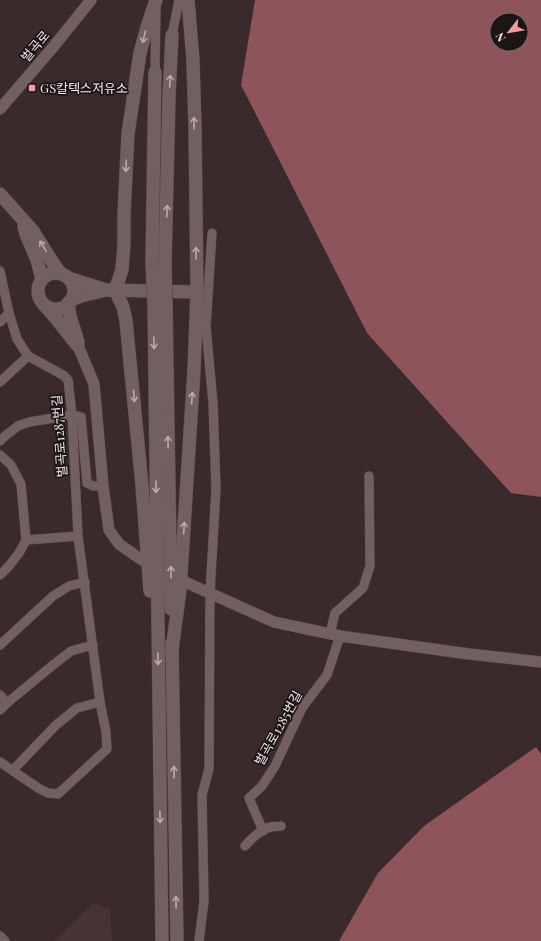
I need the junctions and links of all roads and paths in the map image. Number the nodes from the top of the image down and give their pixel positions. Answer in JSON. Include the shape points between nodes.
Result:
{"nodes":[{"id":1,"x":91,"y":0,"type":"edge"},
{"id":2,"x":156,"y":0,"type":"edge"},
{"id":3,"x":179,"y":0,"type":"edge"},
{"id":4,"x":188,"y":0,"type":"edge"},
{"id":5,"x":172,"y":35,"type":"joint"},
{"id":6,"x":155,"y":72,"type":"joint"},
{"id":7,"x":0,"y":109,"type":"edge"},
{"id":8,"x":0,"y":194,"type":"edge"},
{"id":9,"x":22,"y":220,"type":"junction"},
{"id":10,"x":212,"y":233,"type":"dead end"},
{"id":11,"x":0,"y":271,"type":"edge"},
{"id":12,"x":65,"y":276,"type":"junction"},
{"id":13,"x":42,"y":279,"type":"junction"},
{"id":14,"x":111,"y":290,"type":"junction"},
{"id":15,"x":197,"y":292,"type":"junction"},
{"id":16,"x":70,"y":301,"type":"junction"},
{"id":17,"x":160,"y":304,"type":"junction"},
{"id":18,"x":44,"y":305,"type":"junction"},
{"id":19,"x":9,"y":313,"type":"junction"},
{"id":20,"x":0,"y":322,"type":"edge"},
{"id":21,"x":78,"y":346,"type":"junction"},
{"id":22,"x":28,"y":356,"type":"junction"},
{"id":23,"x":0,"y":382,"type":"edge"},
{"id":24,"x":72,"y":415,"type":"junction"},
{"id":25,"x":0,"y":441,"type":"edge"},
{"id":26,"x":0,"y":455,"type":"edge"},
{"id":27,"x":369,"y":476,"type":"dead end"},
{"id":28,"x":103,"y":486,"type":"junction"},
{"id":29,"x":78,"y":536,"type":"junction"},
{"id":30,"x":26,"y":540,"type":"junction"},
{"id":31,"x":142,"y":560,"type":"dead end"},
{"id":32,"x":0,"y":575,"type":"edge"},
{"id":33,"x":85,"y":582,"type":"junction"},
{"id":34,"x":185,"y":582,"type":"dead end"},
{"id":35,"x":210,"y":593,"type":"junction"},
{"id":36,"x":335,"y":635,"type":"junction"},
{"id":37,"x":158,"y":638,"type":"junction"},
{"id":38,"x":0,"y":645,"type":"edge"},
{"id":39,"x":93,"y":645,"type":"junction"},
{"id":40,"x":172,"y":650,"type":"junction"},
{"id":41,"x":541,"y":662,"type":"edge"},
{"id":42,"x":0,"y":695,"type":"edge"},
{"id":43,"x":100,"y":702,"type":"junction"},
{"id":44,"x":7,"y":703,"type":"junction"},
{"id":45,"x":0,"y":710,"type":"edge"},
{"id":46,"x":0,"y":762,"type":"edge"},
{"id":47,"x":13,"y":770,"type":"junction"},
{"id":48,"x":281,"y":826,"type":"dead end"},
{"id":49,"x":263,"y":831,"type":"junction"},
{"id":50,"x":245,"y":846,"type":"dead end"},
{"id":51,"x":0,"y":936,"type":"edge"},
{"id":52,"x":5,"y":941,"type":"edge"},
{"id":53,"x":162,"y":941,"type":"edge"},
{"id":54,"x":177,"y":941,"type":"edge"},
{"id":55,"x":199,"y":941,"type":"edge"}],
"edges":[{"from":1,"to":7,"type":"street","name":"벌곡로"},
{"from":2,"to":6,"type":"street"},
{"from":2,"to":14,"type":"main road","one_way":true,"via":[[140,53],[128,134],[122,270]]},
{"from":3,"to":5,"type":"street"},
{"from":15,"to":4,"type":"main road","one_way":true,"via":[[193,60]]},
{"from":17,"to":5,"type":"main road","one_way":true,"bridge":true,"via":[[165,264]]},
{"from":6,"to":17,"type":"main road","bridge":true,"via":[[152,262]]},
{"from":8,"to":9,"type":"main road"},
{"from":12,"to":9,"type":"main road","one_way":true,"via":[[53,263],[33,231]]},
{"from":9,"to":13,"type":"main road"},
{"from":10,"to":35,"type":"street","via":[[206,327],[213,403],[216,488]]},
{"from":11,"to":19,"type":"street"},
{"from":12,"to":13,"type":"main road","via":[[51,273]]},
{"from":12,"to":14,"type":"main road"},
{"from":12,"to":16,"type":"main road","via":[[74,290]]},
{"from":13,"to":18,"type":"main road","via":[[38,295]]},
{"from":14,"to":15,"type":"main road"},
{"from":14,"to":16,"type":"main road"},
{"from":14,"to":37,"type":"main road","one_way":true,"via":[[123,307],[126,321],[149,585]]},
{"from":40,"to":15,"type":"main road","one_way":true,"via":[[180,590]]},
{"from":16,"to":18,"type":"main road","via":[[59,308]]},
{"from":16,"to":21,"type":"main road","via":[[70,316]]},
{"from":17,"to":37,"type":"main road","one_way":true},
{"from":40,"to":17,"type":"main road","one_way":true},
{"from":18,"to":21,"type":"main road","via":[[56,316]]},
{"from":19,"to":20,"type":"street"},
{"from":19,"to":22,"type":"street","via":[[17,338]]},
{"from":21,"to":28,"type":"street","via":[[94,384]]},
{"from":22,"to":23,"type":"street"},
{"from":22,"to":24,"type":"street","name":"벌곡로1287번길","via":[[68,380]]},
{"from":24,"to":25,"type":"street","via":[[29,422],[18,426]]},
{"from":24,"to":28,"type":"street","via":[[81,416],[87,483]]},
{"from":24,"to":29,"type":"street","name":"벌곡로1287번길"},
{"from":26,"to":30,"type":"street","via":[[10,465],[21,484]]},
{"from":27,"to":36,"type":"street","via":[[370,566],[363,588],[335,613]]},
{"from":28,"to":31,"type":"street","via":[[108,530],[120,544]]},
{"from":29,"to":30,"type":"street"},
{"from":29,"to":33,"type":"street","name":"벌곡로1287번길"},
{"from":30,"to":32,"type":"street","via":[[19,553]]},
{"from":33,"to":38,"type":"street","via":[[69,586],[53,596]]},
{"from":33,"to":39,"type":"street","name":"벌곡로1287번길"},
{"from":34,"to":35,"type":"street"},
{"from":35,"to":36,"type":"street","via":[[274,622]]},
{"from":35,"to":55,"type":"street","via":[[209,769],[202,795],[204,901]]},
{"from":36,"to":41,"type":"street"},
{"from":36,"to":49,"type":"street","name":"벌곡로1285번길","via":[[327,675],[302,708],[262,786],[249,798]]},
{"from":37,"to":53,"type":"main road","one_way":true},
{"from":39,"to":43,"type":"street","name":"벌곡로1287번길"},
{"from":39,"to":44,"type":"street","via":[[71,651]]},
{"from":54,"to":40,"type":"main road","one_way":true},
{"from":42,"to":44,"type":"street"},
{"from":43,"to":47,"type":"street","via":[[77,708],[56,725]]},
{"from":43,"to":47,"type":"street","name":"벌곡로1287번길","via":[[107,749],[58,794],[38,788]]},
{"from":44,"to":45,"type":"street"},
{"from":46,"to":47,"type":"street","name":"벌곡로1287번길"},
{"from":48,"to":49,"type":"street"},
{"from":49,"to":50,"type":"street"},
{"from":51,"to":52,"type":"street"}]}
